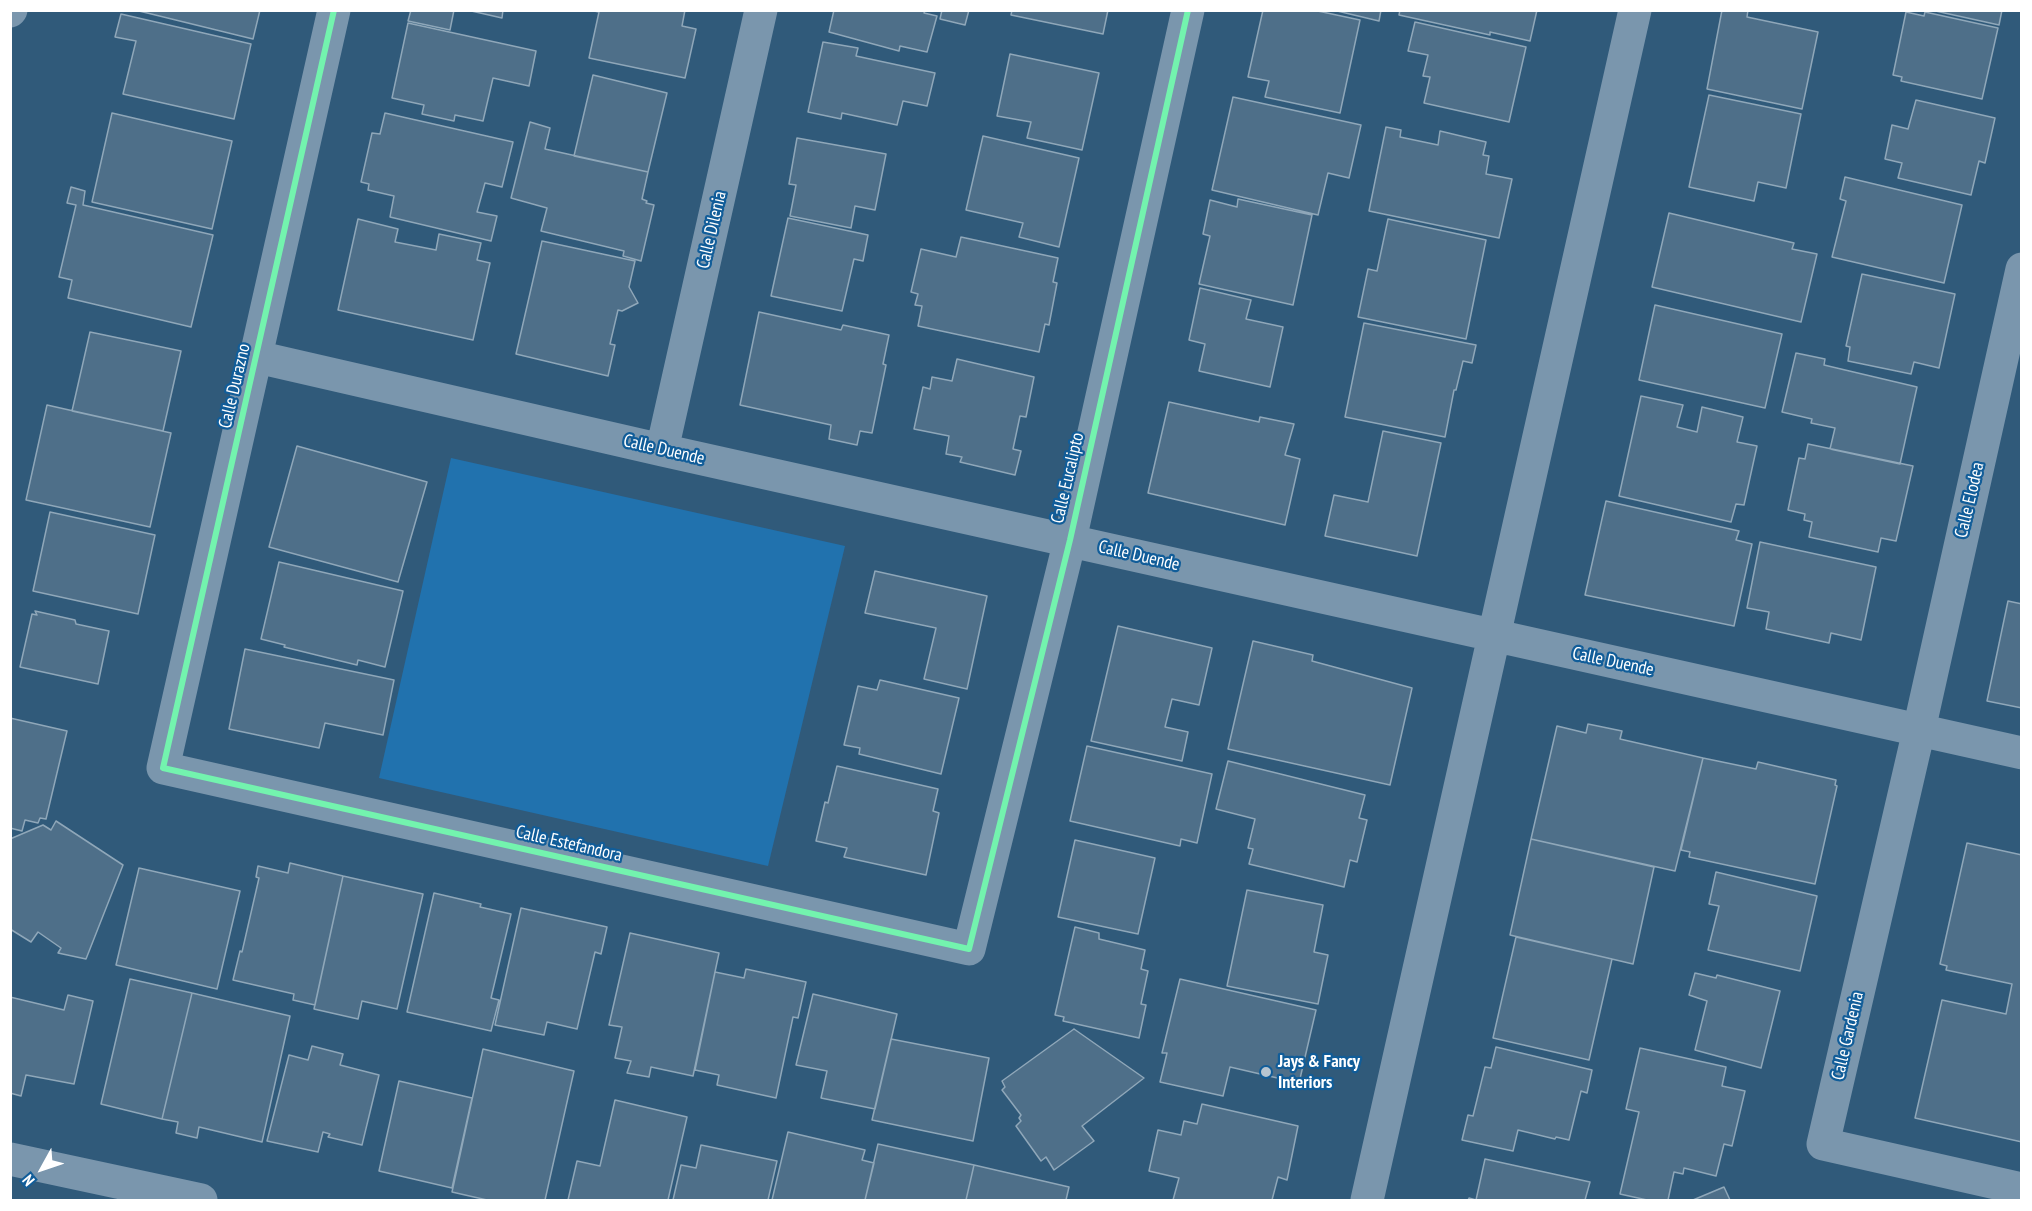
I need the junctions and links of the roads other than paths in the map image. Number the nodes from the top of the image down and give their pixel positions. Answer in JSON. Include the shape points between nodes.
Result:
{"nodes":[{"id":1,"x":333,"y":10,"type":"edge"},
{"id":2,"x":761,"y":10,"type":"edge"},
{"id":3,"x":1188,"y":10,"type":"edge"},
{"id":4,"x":1635,"y":10,"type":"edge"},
{"id":5,"x":2022,"y":269,"type":"edge"},
{"id":6,"x":257,"y":357,"type":"junction"},
{"id":7,"x":662,"y":450,"type":"junction"},
{"id":8,"x":1070,"y":540,"type":"junction"},
{"id":9,"x":1493,"y":636,"type":"junction"},
{"id":10,"x":1919,"y":730,"type":"junction"},
{"id":11,"x":2022,"y":753,"type":"edge"},
{"id":12,"x":163,"y":768,"type":"joint"},
{"id":13,"x":969,"y":949,"type":"joint"},
{"id":14,"x":10,"y":1159,"type":"edge"},
{"id":15,"x":2022,"y":1189,"type":"edge"},
{"id":16,"x":201,"y":1200,"type":"edge"},
{"id":17,"x":1367,"y":1200,"type":"edge"}],
"edges":[{"from":1,"to":6,"type":"street","name":"Calle Durazno"},
{"from":2,"to":7,"type":"street","name":"Calle Dilenia"},
{"from":3,"to":8,"type":"street","name":"Calle Eucalipto"},
{"from":4,"to":9,"type":"street"},
{"from":5,"to":10,"type":"street","name":"Calle Elodea"},
{"from":6,"to":7,"type":"street","name":"Calle Duende"},
{"from":6,"to":12,"type":"street","name":"Calle Durazno"},
{"from":7,"to":8,"type":"street","name":"Calle Duende"},
{"from":8,"to":9,"type":"street","name":"Calle Duende"},
{"from":8,"to":13,"type":"street","name":"Calle Eucalipto"},
{"from":9,"to":10,"type":"street","name":"Calle Duende"},
{"from":9,"to":17,"type":"street"},
{"from":10,"to":11,"type":"street","name":"Calle Duende"},
{"from":10,"to":15,"type":"street","name":"Calle Gardenia","via":[[1823,1144]]},
{"from":12,"to":13,"type":"street","name":"Calle Estefandora"},
{"from":14,"to":16,"type":"street"}]}
